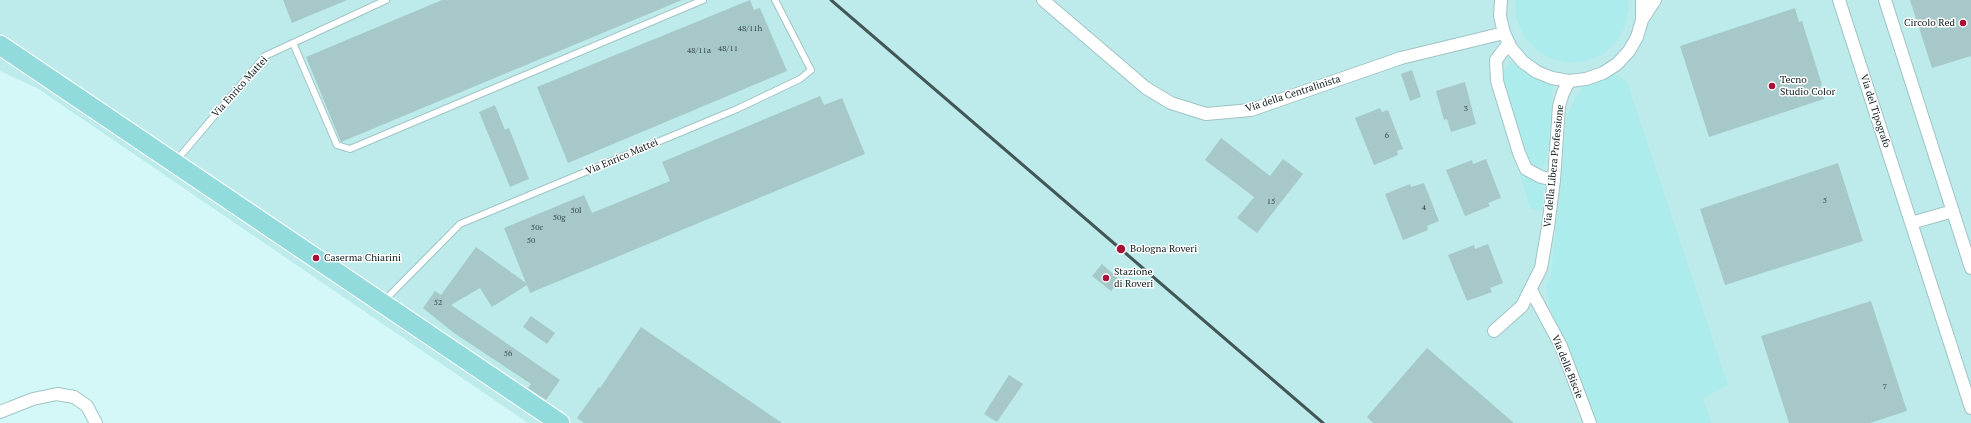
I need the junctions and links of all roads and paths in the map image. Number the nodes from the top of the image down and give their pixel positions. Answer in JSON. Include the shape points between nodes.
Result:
{"nodes":[{"id":1,"x":386,"y":0,"type":"edge"},
{"id":2,"x":703,"y":0,"type":"edge"},
{"id":3,"x":775,"y":0,"type":"edge"},
{"id":4,"x":1043,"y":0,"type":"edge"},
{"id":5,"x":1500,"y":0,"type":"edge"},
{"id":6,"x":1642,"y":0,"type":"edge"},
{"id":7,"x":1655,"y":0,"type":"edge"},
{"id":8,"x":1839,"y":0,"type":"edge"},
{"id":9,"x":1885,"y":0,"type":"edge"},
{"id":10,"x":1642,"y":20,"type":"junction"},
{"id":11,"x":1506,"y":38,"type":"junction"},
{"id":12,"x":293,"y":43,"type":"junction"},
{"id":13,"x":0,"y":45,"type":"edge"},
{"id":14,"x":1569,"y":81,"type":"junction"},
{"id":15,"x":174,"y":162,"type":"junction"},
{"id":16,"x":1554,"y":180,"type":"junction"},
{"id":17,"x":1953,"y":211,"type":"junction"},
{"id":18,"x":1911,"y":223,"type":"junction"},
{"id":19,"x":1971,"y":268,"type":"edge"},
{"id":20,"x":1531,"y":290,"type":"junction"},
{"id":21,"x":382,"y":303,"type":"junction"},
{"id":22,"x":1494,"y":330,"type":"dead end"},
{"id":23,"x":1971,"y":408,"type":"edge"},
{"id":24,"x":0,"y":412,"type":"edge"},
{"id":25,"x":96,"y":423,"type":"edge"},
{"id":26,"x":560,"y":423,"type":"edge"},
{"id":27,"x":1590,"y":423,"type":"edge"}],
"edges":[{"from":1,"to":12,"type":"lane","name":"Via Enrico Mattei"},
{"from":2,"to":12,"type":"lane","via":[[350,149],[337,145]]},
{"from":3,"to":21,"type":"lane","name":"Via Enrico Mattei","via":[[811,70],[800,79],[737,109],[460,224]]},
{"from":4,"to":11,"type":"street","name":"Via della Centralinista","via":[[1146,88],[1171,103],[1206,114],[1251,110],[1401,58]]},
{"from":5,"to":11,"type":"street","via":[[1500,16]]},
{"from":6,"to":10,"type":"street"},
{"from":7,"to":10,"type":"street"},
{"from":8,"to":18,"type":"street","name":"Via del Tipografo"},
{"from":9,"to":17,"type":"street"},
{"from":10,"to":14,"type":"street","via":[[1629,52],[1617,64],[1586,79]]},
{"from":11,"to":14,"type":"street","via":[[1523,62],[1537,72]]},
{"from":11,"to":16,"type":"street","via":[[1496,60],[1497,81],[1518,153],[1526,169]]},
{"from":12,"to":15,"type":"lane","name":"Via Enrico Mattei","via":[[265,56]]},
{"from":13,"to":15,"type":"main road"},
{"from":14,"to":16,"type":"street","name":"Via della Libera Professione","via":[[1559,106]]},
{"from":15,"to":21,"type":"main road"},
{"from":16,"to":20,"type":"street","name":"Via della Libera Professione","via":[[1541,268]]},
{"from":17,"to":18,"type":"street"},
{"from":17,"to":19,"type":"street"},
{"from":18,"to":23,"type":"street","name":"Via del Tipografo"},
{"from":20,"to":22,"type":"street","name":"Via della Libera Professione","via":[[1522,306]]},
{"from":20,"to":27,"type":"street","name":"Via delle Biscie","via":[[1560,346]]},
{"from":21,"to":26,"type":"main road"},
{"from":24,"to":25,"type":"street","via":[[33,399],[57,394],[74,397],[87,406]]}]}
